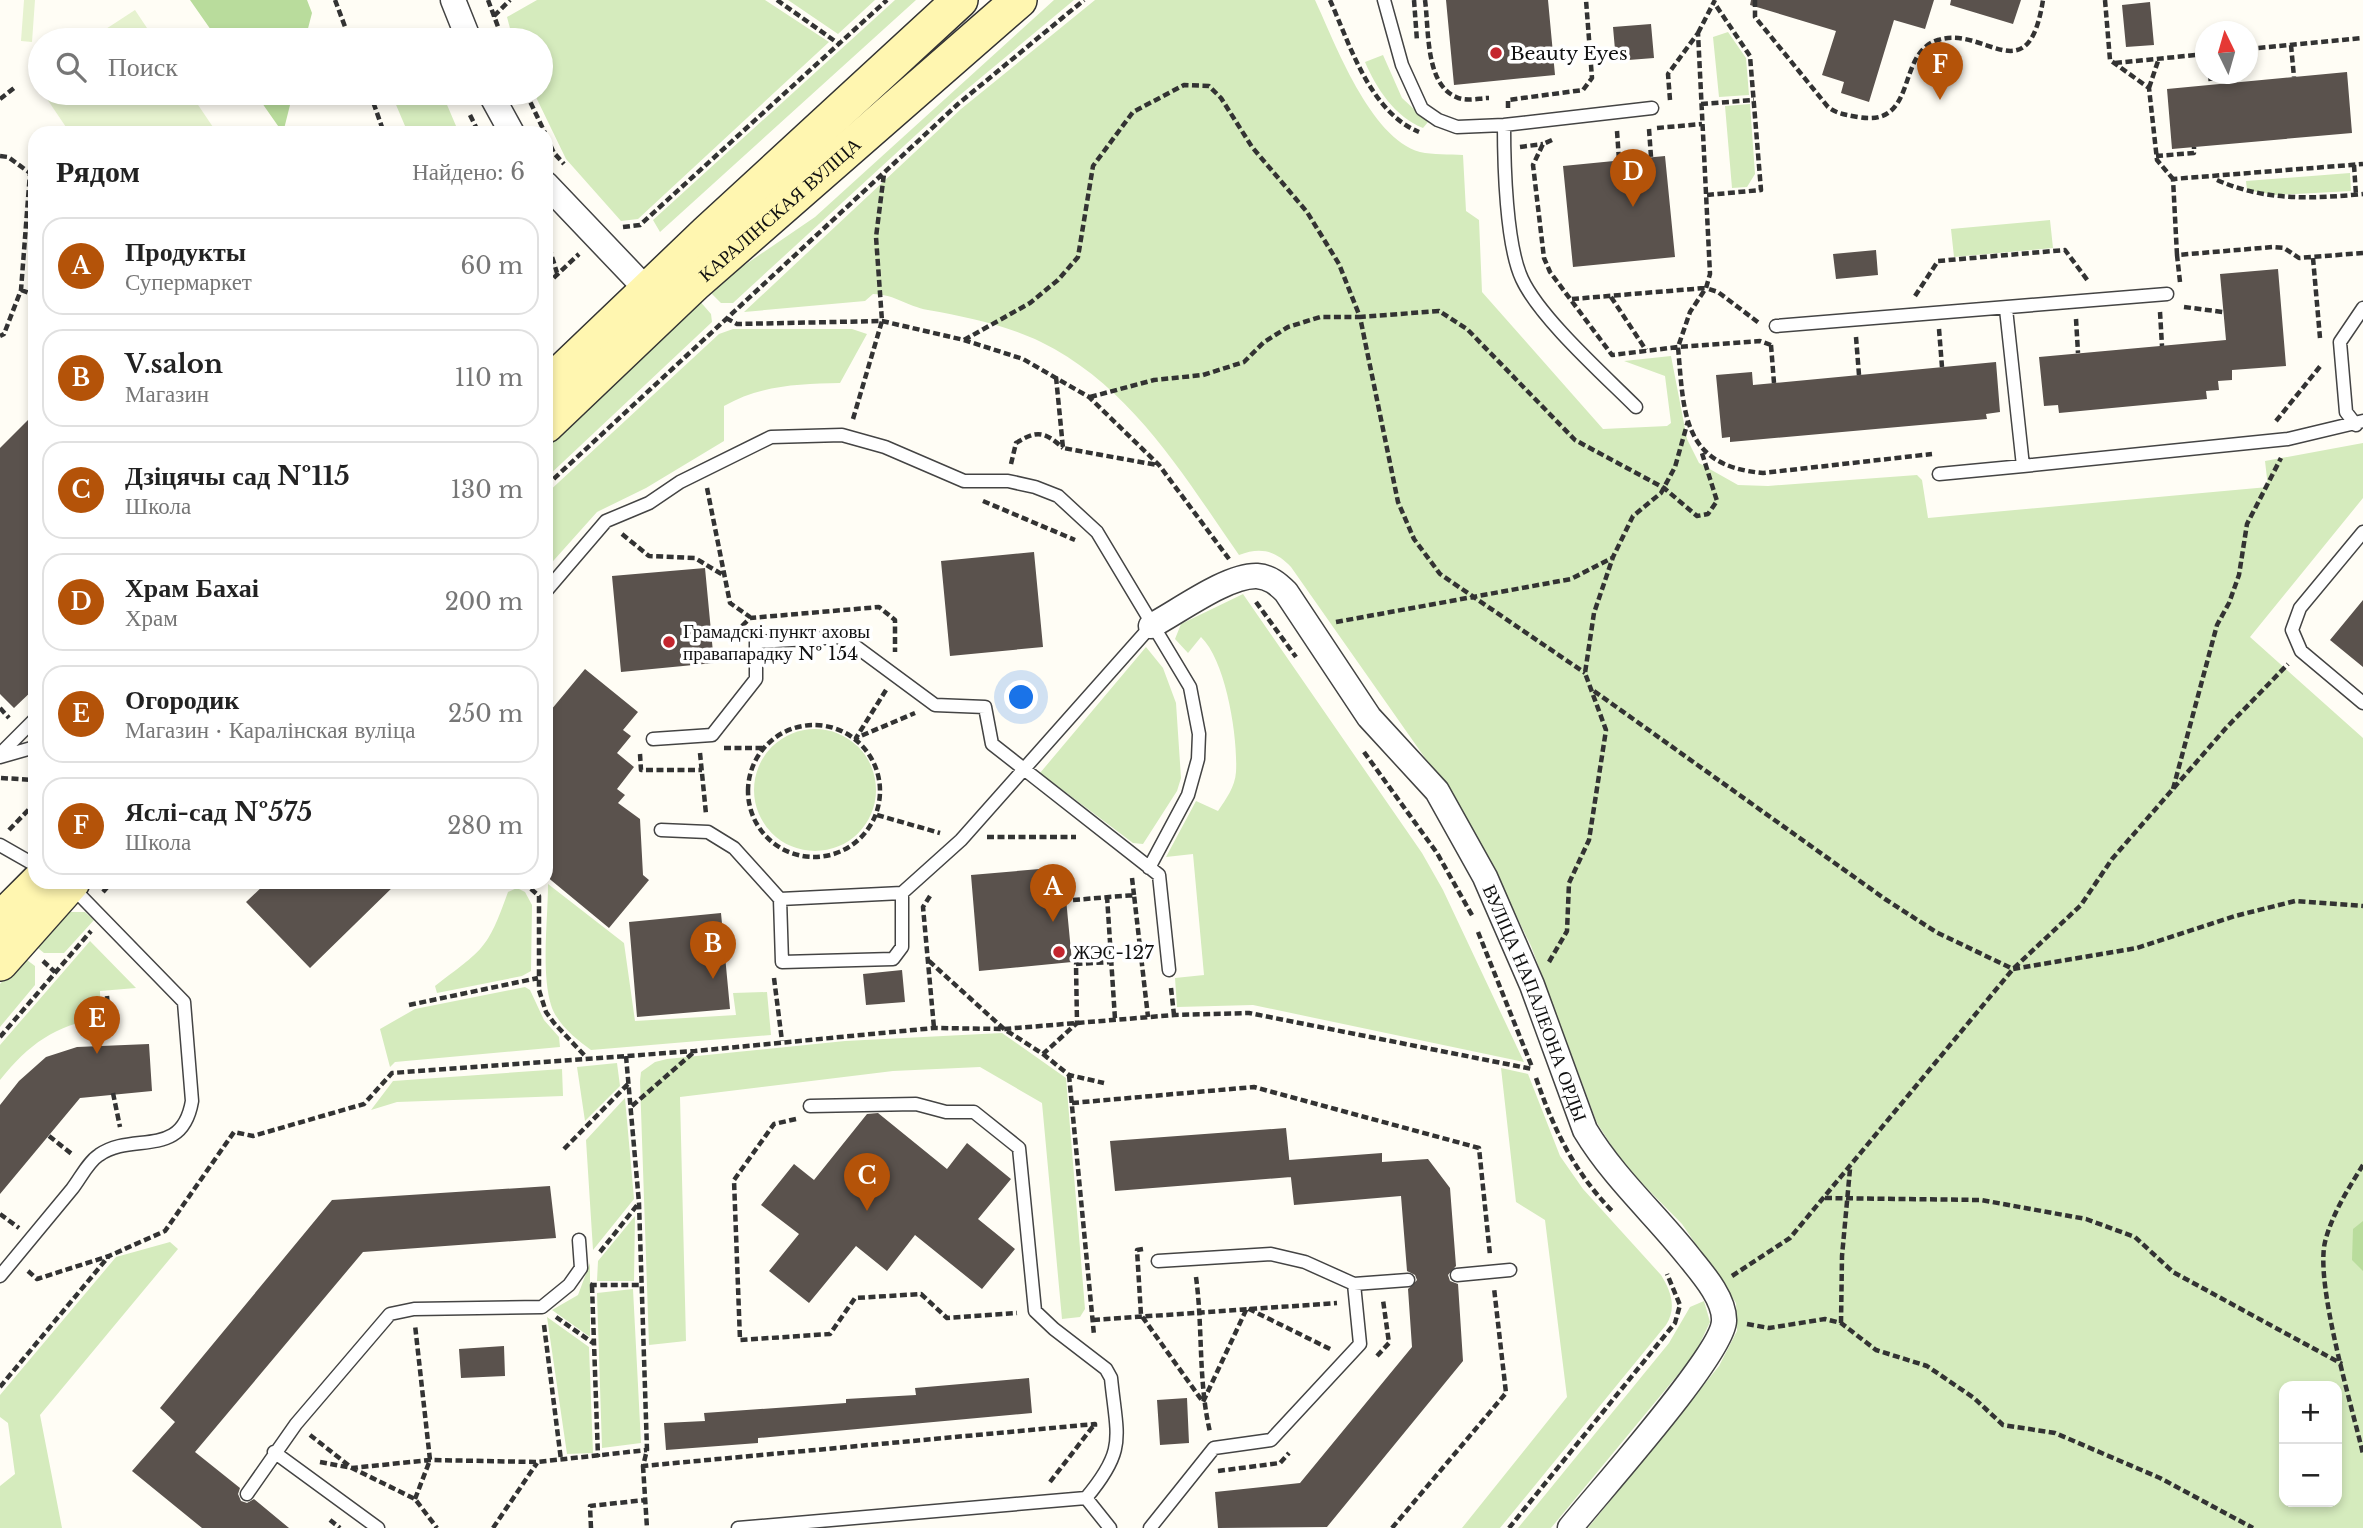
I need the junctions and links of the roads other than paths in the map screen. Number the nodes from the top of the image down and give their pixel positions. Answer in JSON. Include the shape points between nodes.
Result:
{"nodes":[{"id":1,"x":453,"y":0,"type":"edge"},
{"id":2,"x":960,"y":0,"type":"edge"},
{"id":3,"x":1019,"y":0,"type":"edge"},
{"id":4,"x":1384,"y":0,"type":"edge"},
{"id":5,"x":464,"y":28,"type":"edge"},
{"id":6,"x":497,"y":105,"type":"edge"},
{"id":7,"x":1652,"y":108,"type":"dead end"},
{"id":8,"x":1506,"y":119,"type":"junction"},
{"id":9,"x":508,"y":126,"type":"edge"},
{"id":10,"x":553,"y":191,"type":"edge"},
{"id":11,"x":2167,"y":293,"type":"dead end"},
{"id":12,"x":657,"y":300,"type":"junction"},
{"id":13,"x":2363,"y":308,"type":"edge"},
{"id":14,"x":2006,"y":309,"type":"junction"},
{"id":15,"x":1776,"y":326,"type":"dead end"},
{"id":16,"x":553,"y":382,"type":"edge"},
{"id":17,"x":1636,"y":407,"type":"dead end"},
{"id":18,"x":553,"y":417,"type":"edge"},
{"id":19,"x":2360,"y":423,"type":"edge"},
{"id":20,"x":2024,"y":466,"type":"junction"},
{"id":21,"x":1940,"y":474,"type":"dead end"},
{"id":22,"x":2363,"y":532,"type":"edge"},
{"id":23,"x":553,"y":583,"type":"edge"},
{"id":24,"x":1151,"y":626,"type":"junction"},
{"id":25,"x":2363,"y":703,"type":"edge"},
{"id":26,"x":28,"y":726,"type":"edge"},
{"id":27,"x":653,"y":739,"type":"dead end"},
{"id":28,"x":28,"y":749,"type":"edge"},
{"id":29,"x":0,"y":756,"type":"edge"},
{"id":30,"x":1025,"y":769,"type":"junction"},
{"id":31,"x":661,"y":830,"type":"dead end"},
{"id":32,"x":0,"y":845,"type":"edge"},
{"id":33,"x":28,"y":861,"type":"edge"},
{"id":34,"x":1149,"y":867,"type":"junction"},
{"id":35,"x":51,"y":889,"type":"edge"},
{"id":36,"x":56,"y":889,"type":"edge"},
{"id":37,"x":68,"y":889,"type":"edge"},
{"id":38,"x":902,"y":893,"type":"junction"},
{"id":39,"x":780,"y":899,"type":"junction"},
{"id":40,"x":0,"y":920,"type":"edge"},
{"id":41,"x":0,"y":963,"type":"edge"},
{"id":42,"x":1169,"y":971,"type":"road end"},
{"id":43,"x":810,"y":1106,"type":"road end"},
{"id":44,"x":579,"y":1240,"type":"dead end"},
{"id":45,"x":1158,"y":1261,"type":"dead end"},
{"id":46,"x":1510,"y":1270,"type":"dead end"},
{"id":47,"x":1457,"y":1275,"type":"dead end"},
{"id":48,"x":0,"y":1276,"type":"edge"},
{"id":49,"x":1408,"y":1280,"type":"dead end"},
{"id":50,"x":1354,"y":1283,"type":"junction"},
{"id":51,"x":274,"y":1452,"type":"junction"},
{"id":52,"x":247,"y":1493,"type":"dead end"},
{"id":53,"x":1086,"y":1498,"type":"junction"},
{"id":54,"x":378,"y":1528,"type":"edge"},
{"id":55,"x":738,"y":1528,"type":"edge"},
{"id":56,"x":1110,"y":1528,"type":"edge"},
{"id":57,"x":1150,"y":1528,"type":"edge"},
{"id":58,"x":1570,"y":1528,"type":"edge"}],
"edges":[{"from":1,"to":5,"type":"street"},
{"from":2,"to":12,"type":"main road","name":"КАРАЛІНСКАЯ ВУЛІЦА"},
{"from":3,"to":12,"type":"main road","name":"КАРАЛІНСКАЯ ВУЛІЦА"},
{"from":4,"to":8,"type":"lane","via":[[1402,65],[1422,109],[1457,127]]},
{"from":6,"to":9,"type":"street"},
{"from":7,"to":8,"type":"lane"},
{"from":8,"to":17,"type":"lane","via":[[1507,193],[1521,279],[1534,300]]},
{"from":10,"to":12,"type":"street"},
{"from":11,"to":14,"type":"lane"},
{"from":12,"to":16,"type":"main road","name":"КАРАЛІНСКАЯ ВУЛІЦА"},
{"from":12,"to":18,"type":"main road","name":"КАРАЛІНСКАЯ ВУЛІЦА"},
{"from":13,"to":19,"type":"lane","via":[[2340,342],[2346,412]]},
{"from":14,"to":15,"type":"lane"},
{"from":14,"to":20,"type":"lane"},
{"from":19,"to":20,"type":"lane","via":[[2288,439]]},
{"from":20,"to":21,"type":"lane"},
{"from":22,"to":25,"type":"lane","via":[[2300,608],[2292,630],[2301,650]]},
{"from":23,"to":24,"type":"lane","via":[[606,521],[649,503],[704,470],[771,436],[842,435],[885,447],[964,481],[1008,481],[1058,496],[1097,532]]},
{"from":24,"to":30,"type":"lane"},
{"from":24,"to":34,"type":"lane","via":[[1190,687],[1199,734],[1188,795]]},
{"from":24,"to":58,"type":"street","name":"ВУЛІЦА НАПАЛЕОНА ОРДЫ","via":[[1227,584],[1230,570],[1275,581],[1369,717],[1437,791],[1485,877],[1532,985],[1585,1130],[1620,1180],[1668,1230],[1724,1312],[1724,1327],[1706,1362]]},
{"from":26,"to":29,"type":"lane"},
{"from":27,"to":30,"type":"lane","via":[[712,735],[756,679],[756,642],[843,637],[935,705],[985,707],[992,744]]},
{"from":28,"to":29,"type":"lane"},
{"from":30,"to":34,"type":"lane"},
{"from":30,"to":38,"type":"lane","via":[[961,840]]},
{"from":31,"to":39,"type":"lane","via":[[708,832],[734,848]]},
{"from":32,"to":33,"type":"lane"},
{"from":34,"to":42,"type":"lane","via":[[1159,875]]},
{"from":35,"to":40,"type":"main road"},
{"from":36,"to":41,"type":"main road"},
{"from":37,"to":48,"type":"lane","via":[[103,918],[184,1002],[190,1114],[169,1139],[123,1144],[97,1155]]},
{"from":38,"to":39,"type":"lane"},
{"from":38,"to":39,"type":"lane","via":[[902,947],[893,959],[782,962]]},
{"from":43,"to":53,"type":"lane","via":[[916,1104],[946,1112],[974,1112],[1019,1148],[1035,1311],[1096,1360],[1111,1378],[1117,1446],[1110,1470]]},
{"from":44,"to":51,"type":"lane","via":[[581,1268],[569,1285],[542,1307],[414,1309],[390,1314]]},
{"from":45,"to":50,"type":"lane","via":[[1271,1254],[1305,1262]]},
{"from":46,"to":47,"type":"lane"},
{"from":49,"to":50,"type":"lane"},
{"from":50,"to":57,"type":"lane","via":[[1360,1344],[1349,1358],[1271,1440],[1214,1448]]},
{"from":51,"to":52,"type":"lane"},
{"from":51,"to":54,"type":"lane"},
{"from":53,"to":55,"type":"lane"},
{"from":53,"to":56,"type":"lane"}]}
